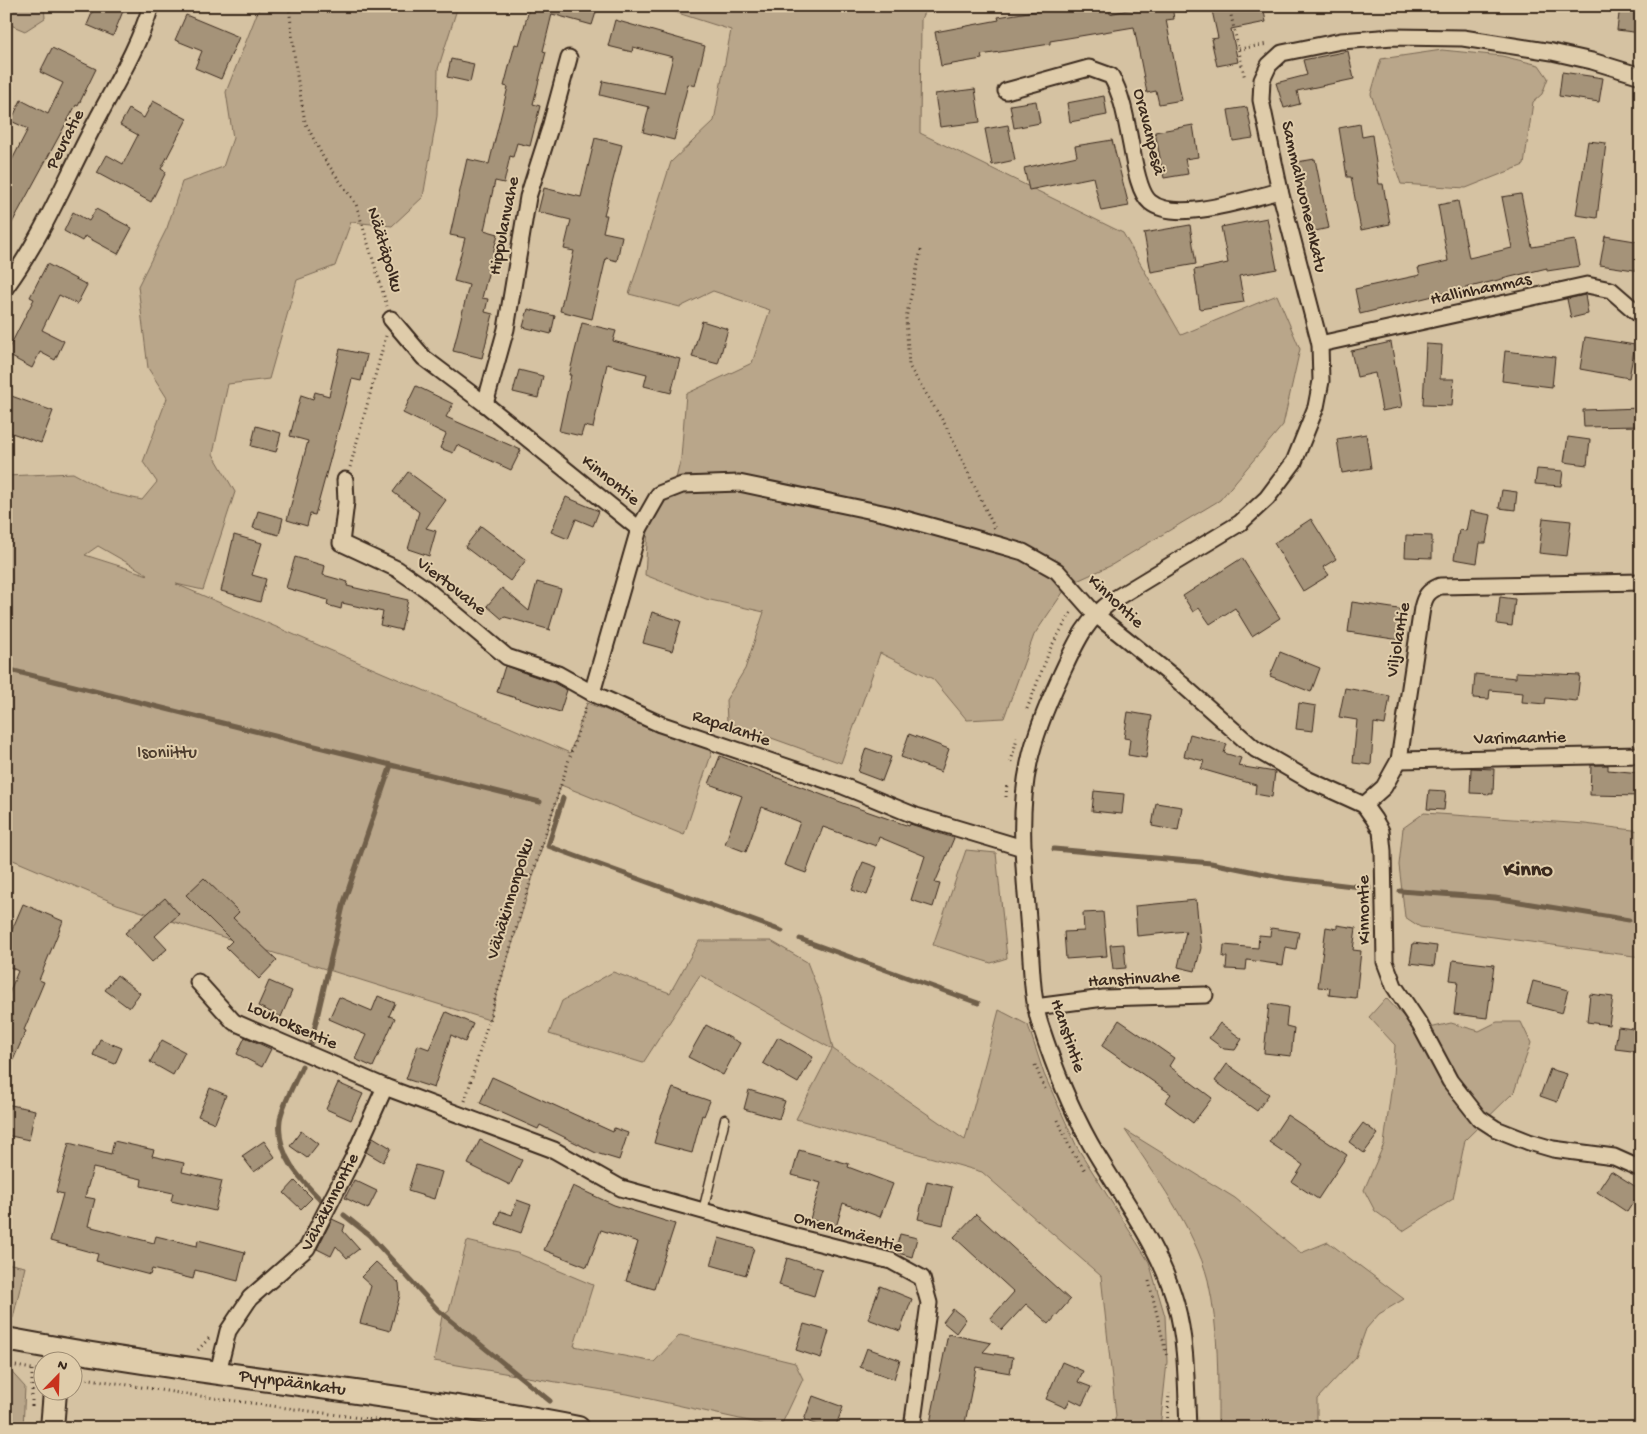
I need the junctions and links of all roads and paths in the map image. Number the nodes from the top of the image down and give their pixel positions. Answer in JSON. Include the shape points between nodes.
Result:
{"nodes":[{"id":1,"x":151,"y":6,"type":"edge"},
{"id":2,"x":290,"y":6,"type":"edge"},
{"id":3,"x":1229,"y":6,"type":"edge"},
{"id":4,"x":1239,"y":49,"type":"dead end"},
{"id":5,"x":569,"y":58,"type":"dead end"},
{"id":6,"x":1641,"y":76,"type":"edge"},
{"id":7,"x":1006,"y":90,"type":"dead end"},
{"id":8,"x":1280,"y":191,"type":"junction"},
{"id":9,"x":921,"y":250,"type":"dead end"},
{"id":10,"x":6,"y":287,"type":"edge"},
{"id":11,"x":1640,"y":316,"type":"edge"},
{"id":12,"x":390,"y":320,"type":"junction"},
{"id":13,"x":1320,"y":344,"type":"junction"},
{"id":14,"x":485,"y":404,"type":"junction"},
{"id":15,"x":345,"y":480,"type":"joint"},
{"id":16,"x":639,"y":529,"type":"junction"},
{"id":17,"x":999,"y":545,"type":"junction"},
{"id":18,"x":1641,"y":582,"type":"edge"},
{"id":19,"x":1084,"y":601,"type":"junction"},
{"id":20,"x":1095,"y":614,"type":"junction"},
{"id":21,"x":592,"y":693,"type":"junction"},
{"id":22,"x":1025,"y":714,"type":"dead end"},
{"id":23,"x":1019,"y":731,"type":"dead end"},
{"id":24,"x":1641,"y":755,"type":"edge"},
{"id":25,"x":1399,"y":760,"type":"junction"},
{"id":26,"x":1010,"y":765,"type":"dead end"},
{"id":27,"x":1008,"y":782,"type":"dead end"},
{"id":28,"x":1006,"y":799,"type":"dead end"},
{"id":29,"x":1364,"y":805,"type":"junction"},
{"id":30,"x":1023,"y":848,"type":"junction"},
{"id":31,"x":198,"y":982,"type":"dead end"},
{"id":32,"x":1205,"y":995,"type":"dead end"},
{"id":33,"x":1035,"y":1008,"type":"junction"},
{"id":34,"x":1033,"y":1058,"type":"dead end"},
{"id":35,"x":385,"y":1087,"type":"junction"},
{"id":36,"x":1046,"y":1094,"type":"dead end"},
{"id":37,"x":1054,"y":1112,"type":"dead end"},
{"id":38,"x":461,"y":1114,"type":"junction"},
{"id":39,"x":725,"y":1118,"type":"dead end"},
{"id":40,"x":1641,"y":1169,"type":"edge"},
{"id":41,"x":1090,"y":1178,"type":"dead end"},
{"id":42,"x":703,"y":1211,"type":"junction"},
{"id":43,"x":1147,"y":1273,"type":"dead end"},
{"id":44,"x":6,"y":1339,"type":"edge"},
{"id":45,"x":48,"y":1352,"type":"edge"},
{"id":46,"x":82,"y":1358,"type":"edge"},
{"id":47,"x":1168,"y":1362,"type":"dead end"},
{"id":48,"x":6,"y":1364,"type":"edge"},
{"id":49,"x":32,"y":1370,"type":"edge"},
{"id":50,"x":218,"y":1372,"type":"junction"},
{"id":51,"x":82,"y":1378,"type":"edge"},
{"id":52,"x":1169,"y":1390,"type":"dead end"},
{"id":53,"x":32,"y":1402,"type":"edge"},
{"id":54,"x":54,"y":1402,"type":"edge"},
{"id":55,"x":32,"y":1408,"type":"dead end"},
{"id":56,"x":52,"y":1428,"type":"edge"},
{"id":57,"x":433,"y":1428,"type":"edge"},
{"id":58,"x":578,"y":1428,"type":"edge"},
{"id":59,"x":912,"y":1428,"type":"edge"},
{"id":60,"x":1167,"y":1428,"type":"edge"},
{"id":61,"x":1188,"y":1428,"type":"edge"}],
"edges":[{"from":1,"to":10,"type":"street","name":"Peuratie","via":[[142,34],[27,259]]},
{"from":2,"to":12,"type":"path","name":"Näätäpolku","via":[[305,122],[323,157],[356,204]]},
{"from":3,"to":4,"type":"path"},
{"from":5,"to":14,"type":"street","name":"Hippulanvahe","via":[[528,196],[506,329]]},
{"from":6,"to":8,"type":"street","name":"Sammalhuoneenkatu","via":[[1552,52],[1464,38],[1341,40],[1282,53],[1269,65],[1262,80],[1261,100]]},
{"from":7,"to":8,"type":"street","name":"Oravanpesä","via":[[1089,68],[1111,76],[1121,94],[1138,179],[1150,202],[1165,209],[1187,212]]},
{"from":8,"to":13,"type":"street","name":"Sammalhuoneenkatu"},
{"from":9,"to":17,"type":"path","via":[[906,318],[909,366],[946,426],[998,535]]},
{"from":11,"to":13,"type":"street","name":"Hallinhammas","via":[[1611,290],[1587,285]]},
{"from":12,"to":14,"type":"street","name":"Kinnontie","via":[[424,358]]},
{"from":12,"to":15,"type":"path","name":"Näätäpolku"},
{"from":13,"to":20,"type":"street","name":"Sammalhuoneenkatu","via":[[1321,381],[1316,408],[1294,462],[1267,498],[1240,523]]},
{"from":14,"to":16,"type":"street","name":"Kinnontie"},
{"from":15,"to":21,"type":"street","name":"Viertovahe","via":[[341,543],[398,569],[507,656],[558,674]]},
{"from":16,"to":17,"type":"street","name":"Kinnontie","via":[[659,494],[682,485],[739,483],[886,514]]},
{"from":16,"to":21,"type":"street"},
{"from":17,"to":19,"type":"street","name":"Kinnontie","via":[[1022,552],[1057,571]]},
{"from":18,"to":25,"type":"street","name":"Viljolantie","via":[[1440,586],[1430,590],[1422,608]]},
{"from":19,"to":20,"type":"street","name":"Kinnontie"},
{"from":19,"to":22,"type":"path","via":[[1070,614],[1052,647]]},
{"from":20,"to":29,"type":"street","name":"Kinnontie","via":[[1176,679],[1255,749]]},
{"from":20,"to":30,"type":"street","name":"Hanstintie","via":[[1071,652],[1037,735],[1025,793]]},
{"from":21,"to":30,"type":"street","name":"Rapalantie","via":[[660,724],[843,786],[916,816]]},
{"from":21,"to":38,"type":"path","name":"Vähäkinnonpolku","via":[[526,894]]},
{"from":23,"to":26,"type":"path"},
{"from":24,"to":25,"type":"street","name":"Varimaantie"},
{"from":25,"to":29,"type":"street","name":"Viljolantie","via":[[1384,787]]},
{"from":27,"to":28,"type":"path"},
{"from":29,"to":40,"type":"street","name":"Kinnontie","via":[[1381,831],[1385,962],[1394,986],[1420,1025],[1450,1081],[1479,1118],[1496,1128],[1553,1149],[1614,1157]]},
{"from":30,"to":33,"type":"street","name":"Hanstintie"},
{"from":31,"to":35,"type":"street","name":"Louhoksentie","via":[[234,1022]]},
{"from":32,"to":33,"type":"street","name":"Hanstinvahe","via":[[1104,998]]},
{"from":33,"to":61,"type":"street","name":"Hanstintie","via":[[1090,1142],[1141,1224],[1176,1302],[1185,1354]]},
{"from":34,"to":36,"type":"path"},
{"from":35,"to":38,"type":"street"},
{"from":35,"to":50,"type":"street","name":"Vähäkinnontie","via":[[307,1248],[250,1298],[228,1330]]},
{"from":37,"to":41,"type":"path","via":[[1070,1148]]},
{"from":38,"to":42,"type":"street","name":"Omenamäentie","via":[[554,1150],[621,1188]]},
{"from":39,"to":42,"type":"lane"},
{"from":42,"to":59,"type":"street","name":"Omenamäentie","via":[[891,1261],[922,1278],[929,1304]]},
{"from":43,"to":47,"type":"path"},
{"from":44,"to":45,"type":"main road","name":"Pyynpäänkatu"},
{"from":46,"to":50,"type":"main road","name":"Pyynpäänkatu"},
{"from":48,"to":49,"type":"path"},
{"from":50,"to":58,"type":"main road","name":"Pyynpäänkatu","via":[[444,1403]]},
{"from":51,"to":57,"type":"path"},
{"from":52,"to":60,"type":"path"},
{"from":53,"to":55,"type":"path"},
{"from":54,"to":56,"type":"main road"}]}
